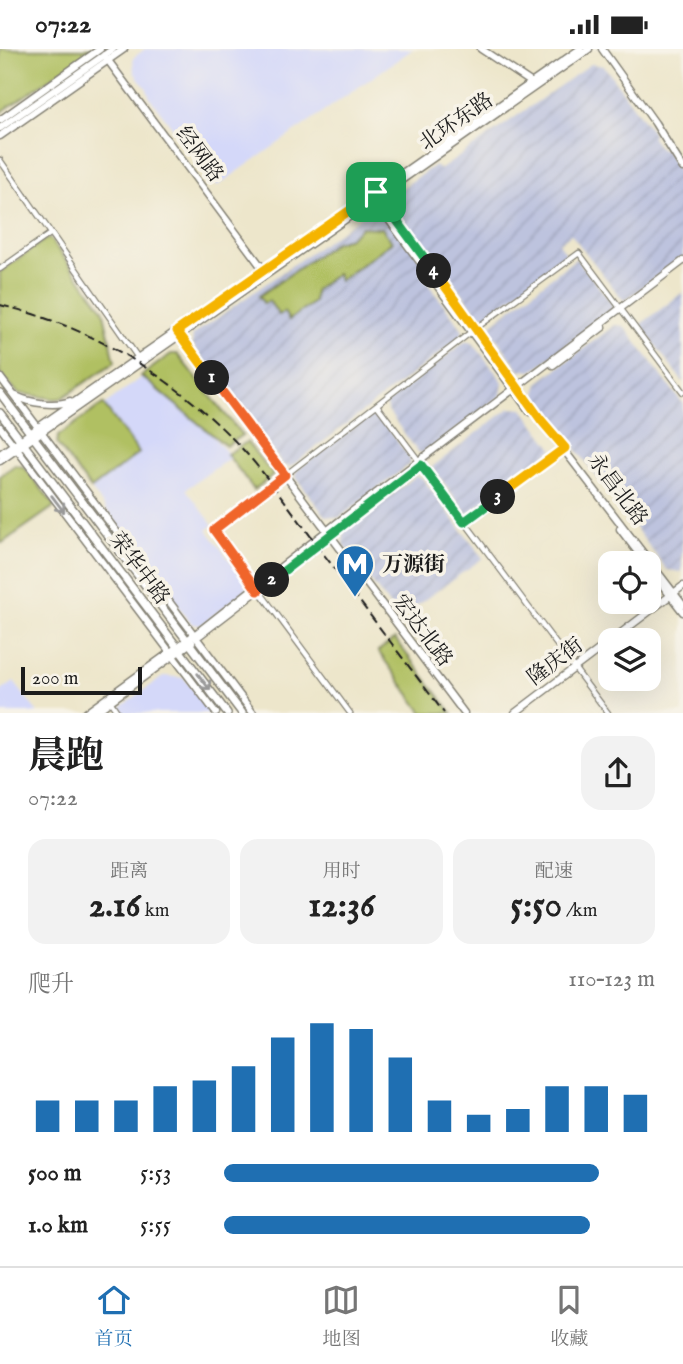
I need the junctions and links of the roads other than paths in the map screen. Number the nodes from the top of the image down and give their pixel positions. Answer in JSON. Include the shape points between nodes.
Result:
{"nodes":[{"id":1,"x":113,"y":49,"type":"edge"},
{"id":2,"x":124,"y":49,"type":"edge"},
{"id":3,"x":481,"y":49,"type":"edge"},
{"id":4,"x":580,"y":49,"type":"edge"},
{"id":5,"x":589,"y":49,"type":"edge"},
{"id":6,"x":602,"y":49,"type":"edge"},
{"id":7,"x":104,"y":55,"type":"edge"},
{"id":8,"x":534,"y":84,"type":"junction"},
{"id":9,"x":0,"y":120,"type":"edge"},
{"id":10,"x":0,"y":128,"type":"edge"},
{"id":11,"x":0,"y":136,"type":"edge"},
{"id":12,"x":0,"y":160,"type":"edge"},
{"id":13,"x":683,"y":168,"type":"edge"},
{"id":14,"x":375,"y":196,"type":"junction"},
{"id":15,"x":50,"y":234,"type":"junction"},
{"id":16,"x":683,"y":261,"type":"edge"},
{"id":17,"x":683,"y":267,"type":"edge"},
{"id":18,"x":0,"y":269,"type":"edge"},
{"id":19,"x":265,"y":272,"type":"junction"},
{"id":20,"x":623,"y":310,"type":"junction"},
{"id":21,"x":473,"y":331,"type":"junction"},
{"id":22,"x":178,"y":333,"type":"junction"},
{"id":23,"x":144,"y":354,"type":"junction"},
{"id":24,"x":136,"y":355,"type":"junction"},
{"id":25,"x":0,"y":377,"type":"edge"},
{"id":26,"x":517,"y":389,"type":"junction"},
{"id":27,"x":683,"y":392,"type":"edge"},
{"id":28,"x":0,"y":393,"type":"edge"},
{"id":29,"x":14,"y":395,"type":"junction"},
{"id":30,"x":377,"y":405,"type":"junction"},
{"id":31,"x":0,"y":413,"type":"edge"},
{"id":32,"x":0,"y":427,"type":"edge"},
{"id":33,"x":39,"y":430,"type":"junction"},
{"id":34,"x":32,"y":435,"type":"junction"},
{"id":35,"x":19,"y":444,"type":"junction"},
{"id":36,"x":563,"y":449,"type":"junction"},
{"id":37,"x":0,"y":454,"type":"edge"},
{"id":38,"x":0,"y":461,"type":"edge"},
{"id":39,"x":420,"y":464,"type":"junction"},
{"id":40,"x":285,"y":475,"type":"junction"},
{"id":41,"x":79,"y":483,"type":"junction"},
{"id":42,"x":83,"y":501,"type":"junction"},
{"id":43,"x":464,"y":522,"type":"junction"},
{"id":44,"x":328,"y":533,"type":"junction"},
{"id":45,"x":637,"y":551,"type":"edge"},
{"id":46,"x":661,"y":581,"type":"edge"},
{"id":47,"x":683,"y":586,"type":"edge"},
{"id":48,"x":134,"y":589,"type":"junction"},
{"id":49,"x":257,"y":589,"type":"junction"},
{"id":50,"x":672,"y":594,"type":"junction"},
{"id":51,"x":683,"y":605,"type":"edge"},
{"id":52,"x":139,"y":611,"type":"junction"},
{"id":53,"x":683,"y":612,"type":"edge"},
{"id":54,"x":192,"y":639,"type":"junction"},
{"id":55,"x":179,"y":648,"type":"junction"},
{"id":56,"x":171,"y":654,"type":"junction"},
{"id":57,"x":574,"y":668,"type":"junction"},
{"id":58,"x":232,"y":685,"type":"junction"},
{"id":59,"x":110,"y":701,"type":"junction"},
{"id":60,"x":234,"y":702,"type":"junction"},
{"id":61,"x":86,"y":713,"type":"edge"},
{"id":62,"x":94,"y":713,"type":"edge"},
{"id":63,"x":118,"y":713,"type":"edge"},
{"id":64,"x":216,"y":713,"type":"edge"},
{"id":65,"x":228,"y":713,"type":"edge"},
{"id":66,"x":242,"y":713,"type":"edge"},
{"id":67,"x":253,"y":713,"type":"edge"},
{"id":68,"x":350,"y":713,"type":"edge"},
{"id":69,"x":464,"y":713,"type":"edge"},
{"id":70,"x":514,"y":713,"type":"edge"},
{"id":71,"x":608,"y":713,"type":"edge"}],
"edges":[{"from":1,"to":7,"type":"street"},
{"from":2,"to":7,"type":"street"},
{"from":3,"to":8,"type":"street"},
{"from":4,"to":8,"type":"street","name":"北环东路"},
{"from":5,"to":8,"type":"street","name":"北环东路"},
{"from":6,"to":13,"type":"street"},
{"from":7,"to":9,"type":"street"},
{"from":7,"to":10,"type":"street"},
{"from":7,"to":11,"type":"street"},
{"from":7,"to":19,"type":"street","name":"经网路"},
{"from":8,"to":14,"type":"street","name":"北环东路"},
{"from":12,"to":15,"type":"street"},
{"from":14,"to":19,"type":"street","name":"北环东路"},
{"from":14,"to":21,"type":"street","name":"永昌北路"},
{"from":15,"to":18,"type":"street"},
{"from":15,"to":24,"type":"street"},
{"from":16,"to":20,"type":"street"},
{"from":17,"to":20,"type":"street"},
{"from":19,"to":22,"type":"street","name":"北环东路"},
{"from":20,"to":21,"type":"street","via":[[579,253]]},
{"from":20,"to":26,"type":"street"},
{"from":20,"to":27,"type":"street"},
{"from":21,"to":26,"type":"street","name":"永昌北路"},
{"from":21,"to":30,"type":"street"},
{"from":22,"to":23,"type":"street","name":"北环东路"},
{"from":22,"to":33,"type":"street","name":"北环东路"},
{"from":22,"to":40,"type":"street","name":"宏达北路"},
{"from":23,"to":24,"type":"street"},
{"from":23,"to":33,"type":"street","name":"北环东路"},
{"from":24,"to":29,"type":"street","via":[[67,403],[23,400]]},
{"from":25,"to":29,"type":"street"},
{"from":26,"to":36,"type":"street","name":"永昌北路","via":[[540,425]]},
{"from":26,"to":39,"type":"street"},
{"from":28,"to":34,"type":"main road","name":"荣华中路"},
{"from":29,"to":33,"type":"street"},
{"from":30,"to":39,"type":"street"},
{"from":30,"to":40,"type":"street"},
{"from":31,"to":35,"type":"main road","name":"荣华中路"},
{"from":32,"to":35,"type":"street"},
{"from":33,"to":34,"type":"street","name":"北环东路"},
{"from":33,"to":41,"type":"street"},
{"from":34,"to":35,"type":"street","name":"北环东路"},
{"from":34,"to":42,"type":"main road","name":"荣华中路"},
{"from":35,"to":37,"type":"street"},
{"from":35,"to":38,"type":"street"},
{"from":35,"to":48,"type":"main road","name":"荣华中路"},
{"from":35,"to":52,"type":"street","one_way":true},
{"from":36,"to":43,"type":"street"},
{"from":36,"to":45,"type":"street","name":"永昌北路"},
{"from":36,"to":50,"type":"street","name":"永昌北路"},
{"from":39,"to":43,"type":"street"},
{"from":39,"to":44,"type":"street"},
{"from":40,"to":44,"type":"street","name":"宏达北路"},
{"from":40,"to":49,"type":"street","via":[[214,530]]},
{"from":41,"to":42,"type":"street"},
{"from":41,"to":54,"type":"street"},
{"from":42,"to":54,"type":"main road","name":"荣华中路"},
{"from":43,"to":57,"type":"street"},
{"from":44,"to":49,"type":"street"},
{"from":44,"to":69,"type":"street","name":"宏达北路"},
{"from":46,"to":50,"type":"street","name":"永昌北路"},
{"from":47,"to":50,"type":"street","name":"隆庆街"},
{"from":48,"to":52,"type":"street"},
{"from":48,"to":55,"type":"main road","name":"荣华中路"},
{"from":49,"to":54,"type":"street"},
{"from":49,"to":68,"type":"street"},
{"from":50,"to":51,"type":"street","name":"永昌北路"},
{"from":50,"to":53,"type":"street","name":"永昌北路"},
{"from":50,"to":57,"type":"street","name":"隆庆街"},
{"from":52,"to":56,"type":"street"},
{"from":54,"to":55,"type":"street"},
{"from":54,"to":58,"type":"street"},
{"from":54,"to":60,"type":"main road","name":"荣华中路"},
{"from":55,"to":56,"type":"street"},
{"from":55,"to":65,"type":"main road","name":"荣华中路","one_way":true},
{"from":56,"to":59,"type":"street"},
{"from":56,"to":61,"type":"street"},
{"from":56,"to":64,"type":"street"},
{"from":57,"to":70,"type":"street","name":"隆庆街"},
{"from":57,"to":71,"type":"street"},
{"from":58,"to":60,"type":"street"},
{"from":58,"to":67,"type":"street"},
{"from":59,"to":62,"type":"street"},
{"from":59,"to":63,"type":"street"},
{"from":60,"to":66,"type":"main road","name":"荣华中路"}]}
